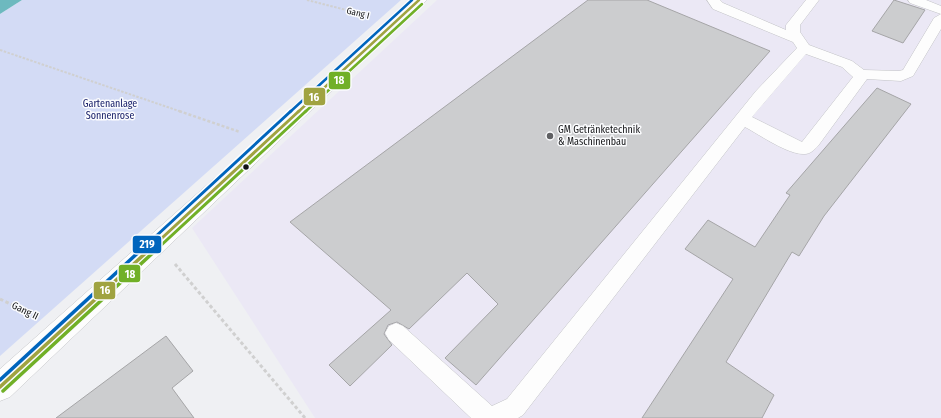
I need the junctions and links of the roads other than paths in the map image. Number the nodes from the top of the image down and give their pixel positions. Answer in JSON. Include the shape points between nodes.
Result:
{"nodes":[{"id":1,"x":419,"y":0,"type":"edge"},
{"id":2,"x":713,"y":0,"type":"edge"},
{"id":3,"x":813,"y":0,"type":"edge"},
{"id":4,"x":914,"y":0,"type":"edge"},
{"id":5,"x":941,"y":10,"type":"edge"},
{"id":6,"x":941,"y":18,"type":"edge"},
{"id":7,"x":800,"y":43,"type":"junction"},
{"id":8,"x":860,"y":74,"type":"junction"},
{"id":9,"x":743,"y":119,"type":"junction"},
{"id":10,"x":396,"y":333,"type":"dead end"},
{"id":11,"x":0,"y":387,"type":"edge"},
{"id":12,"x":494,"y":418,"type":"edge"}],
"edges":[{"from":1,"to":11,"type":"main road"},
{"from":2,"to":7,"type":"lane","via":[[718,6]]},
{"from":3,"to":7,"type":"lane","via":[[793,24],[793,32]]},
{"from":4,"to":5,"type":"lane"},
{"from":6,"to":8,"type":"lane","via":[[908,73],[901,76]]},
{"from":7,"to":8,"type":"lane","via":[[847,64]]},
{"from":7,"to":9,"type":"lane"},
{"from":8,"to":9,"type":"lane","via":[[860,78],[808,147],[796,147]]},
{"from":9,"to":12,"type":"lane","via":[[530,390],[515,407]]},
{"from":10,"to":12,"type":"lane","via":[[484,414]]}]}
